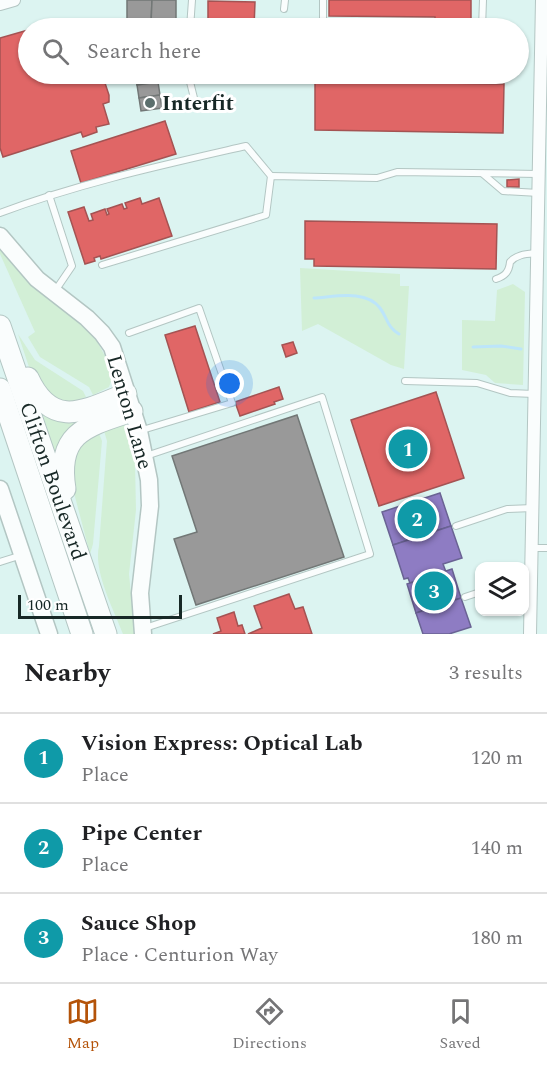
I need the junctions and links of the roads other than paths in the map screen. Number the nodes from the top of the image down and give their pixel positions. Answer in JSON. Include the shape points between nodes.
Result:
{"nodes":[{"id":1,"x":14,"y":0,"type":"edge"},
{"id":2,"x":192,"y":0,"type":"edge"},
{"id":3,"x":285,"y":0,"type":"edge"},
{"id":4,"x":322,"y":0,"type":"edge"},
{"id":5,"x":483,"y":0,"type":"edge"},
{"id":6,"x":542,"y":0,"type":"edge"},
{"id":7,"x":0,"y":4,"type":"edge"},
{"id":8,"x":284,"y":9,"type":"dead end"},
{"id":9,"x":190,"y":18,"type":"edge"},
{"id":10,"x":323,"y":18,"type":"edge"},
{"id":11,"x":482,"y":18,"type":"edge"},
{"id":12,"x":190,"y":84,"type":"edge"},
{"id":13,"x":196,"y":106,"type":"dead end"},
{"id":14,"x":483,"y":174,"type":"junction"},
{"id":15,"x":539,"y":174,"type":"junction"},
{"id":16,"x":271,"y":176,"type":"junction"},
{"id":17,"x":539,"y":193,"type":"junction"},
{"id":18,"x":49,"y":195,"type":"junction"},
{"id":19,"x":0,"y":213,"type":"edge"},
{"id":20,"x":0,"y":236,"type":"edge"},
{"id":21,"x":537,"y":253,"type":"junction"},
{"id":22,"x":102,"y":265,"type":"dead end"},
{"id":23,"x":496,"y":279,"type":"dead end"},
{"id":24,"x":542,"y":290,"type":"edge"},
{"id":25,"x":53,"y":293,"type":"junction"},
{"id":26,"x":0,"y":321,"type":"edge"},
{"id":27,"x":0,"y":326,"type":"edge"},
{"id":28,"x":129,"y":333,"type":"dead end"},
{"id":29,"x":405,"y":381,"type":"dead end"},
{"id":30,"x":0,"y":389,"type":"edge"},
{"id":31,"x":535,"y":394,"type":"junction"},
{"id":32,"x":129,"y":402,"type":"junction"},
{"id":33,"x":139,"y":431,"type":"junction"},
{"id":34,"x":144,"y":456,"type":"junction"},
{"id":35,"x":0,"y":489,"type":"edge"},
{"id":36,"x":533,"y":508,"type":"junction"},
{"id":37,"x":456,"y":526,"type":"dead end"},
{"id":38,"x":533,"y":548,"type":"junction"},
{"id":39,"x":547,"y":548,"type":"edge"},
{"id":40,"x":22,"y":555,"type":"junction"},
{"id":41,"x":80,"y":560,"type":"junction"},
{"id":42,"x":0,"y":562,"type":"edge"},
{"id":43,"x":529,"y":574,"type":"edge"},
{"id":44,"x":475,"y":594,"type":"edge"},
{"id":45,"x":465,"y":597,"type":"dead end"},
{"id":46,"x":529,"y":607,"type":"edge"},
{"id":47,"x":142,"y":632,"type":"edge"},
{"id":48,"x":49,"y":634,"type":"edge"},
{"id":49,"x":82,"y":634,"type":"edge"},
{"id":50,"x":106,"y":634,"type":"edge"},
{"id":51,"x":530,"y":634,"type":"edge"}],
"edges":[{"from":1,"to":7,"type":"street"},
{"from":2,"to":9,"type":"lane"},
{"from":3,"to":8,"type":"lane"},
{"from":4,"to":10,"type":"lane"},
{"from":5,"to":11,"type":"lane"},
{"from":6,"to":15,"type":"street"},
{"from":12,"to":13,"type":"lane"},
{"from":14,"to":15,"type":"lane"},
{"from":14,"to":16,"type":"lane"},
{"from":14,"to":17,"type":"lane","via":[[503,191]]},
{"from":15,"to":17,"type":"street"},
{"from":16,"to":18,"type":"lane","via":[[246,146]]},
{"from":16,"to":22,"type":"lane","via":[[266,214]]},
{"from":17,"to":21,"type":"street"},
{"from":18,"to":19,"type":"lane"},
{"from":18,"to":25,"type":"lane","via":[[72,266]]},
{"from":20,"to":25,"type":"street","name":"Lenton Lane"},
{"from":21,"to":23,"type":"lane","via":[[513,259],[504,276]]},
{"from":21,"to":24,"type":"street"},
{"from":24,"to":31,"type":"street"},
{"from":25,"to":32,"type":"street","name":"Lenton Lane","via":[[87,318],[112,347]]},
{"from":26,"to":32,"type":"highway","via":[[34,392],[51,409],[61,412]]},
{"from":27,"to":41,"type":"highway","name":"Clifton Boulevard"},
{"from":28,"to":33,"type":"lane","via":[[199,308],[232,403]]},
{"from":29,"to":31,"type":"lane","via":[[477,382],[500,391]]},
{"from":30,"to":49,"type":"highway","name":"Clifton Boulevard"},
{"from":31,"to":36,"type":"street"},
{"from":32,"to":33,"type":"street","name":"Lenton Lane"},
{"from":32,"to":41,"type":"highway","via":[[76,436],[65,454],[62,475]]},
{"from":33,"to":34,"type":"street","name":"Lenton Lane"},
{"from":34,"to":47,"type":"street","name":"Lenton Lane","via":[[150,506],[140,593]]},
{"from":34,"to":47,"type":"lane","via":[[322,397],[370,554]]},
{"from":35,"to":40,"type":"street"},
{"from":36,"to":37,"type":"lane","via":[[507,509]]},
{"from":36,"to":38,"type":"street"},
{"from":38,"to":39,"type":"lane"},
{"from":38,"to":43,"type":"street"},
{"from":40,"to":42,"type":"lane"},
{"from":40,"to":48,"type":"street"},
{"from":41,"to":50,"type":"highway","name":"Clifton Boulevard"},
{"from":44,"to":45,"type":"lane"},
{"from":46,"to":51,"type":"street"}]}
